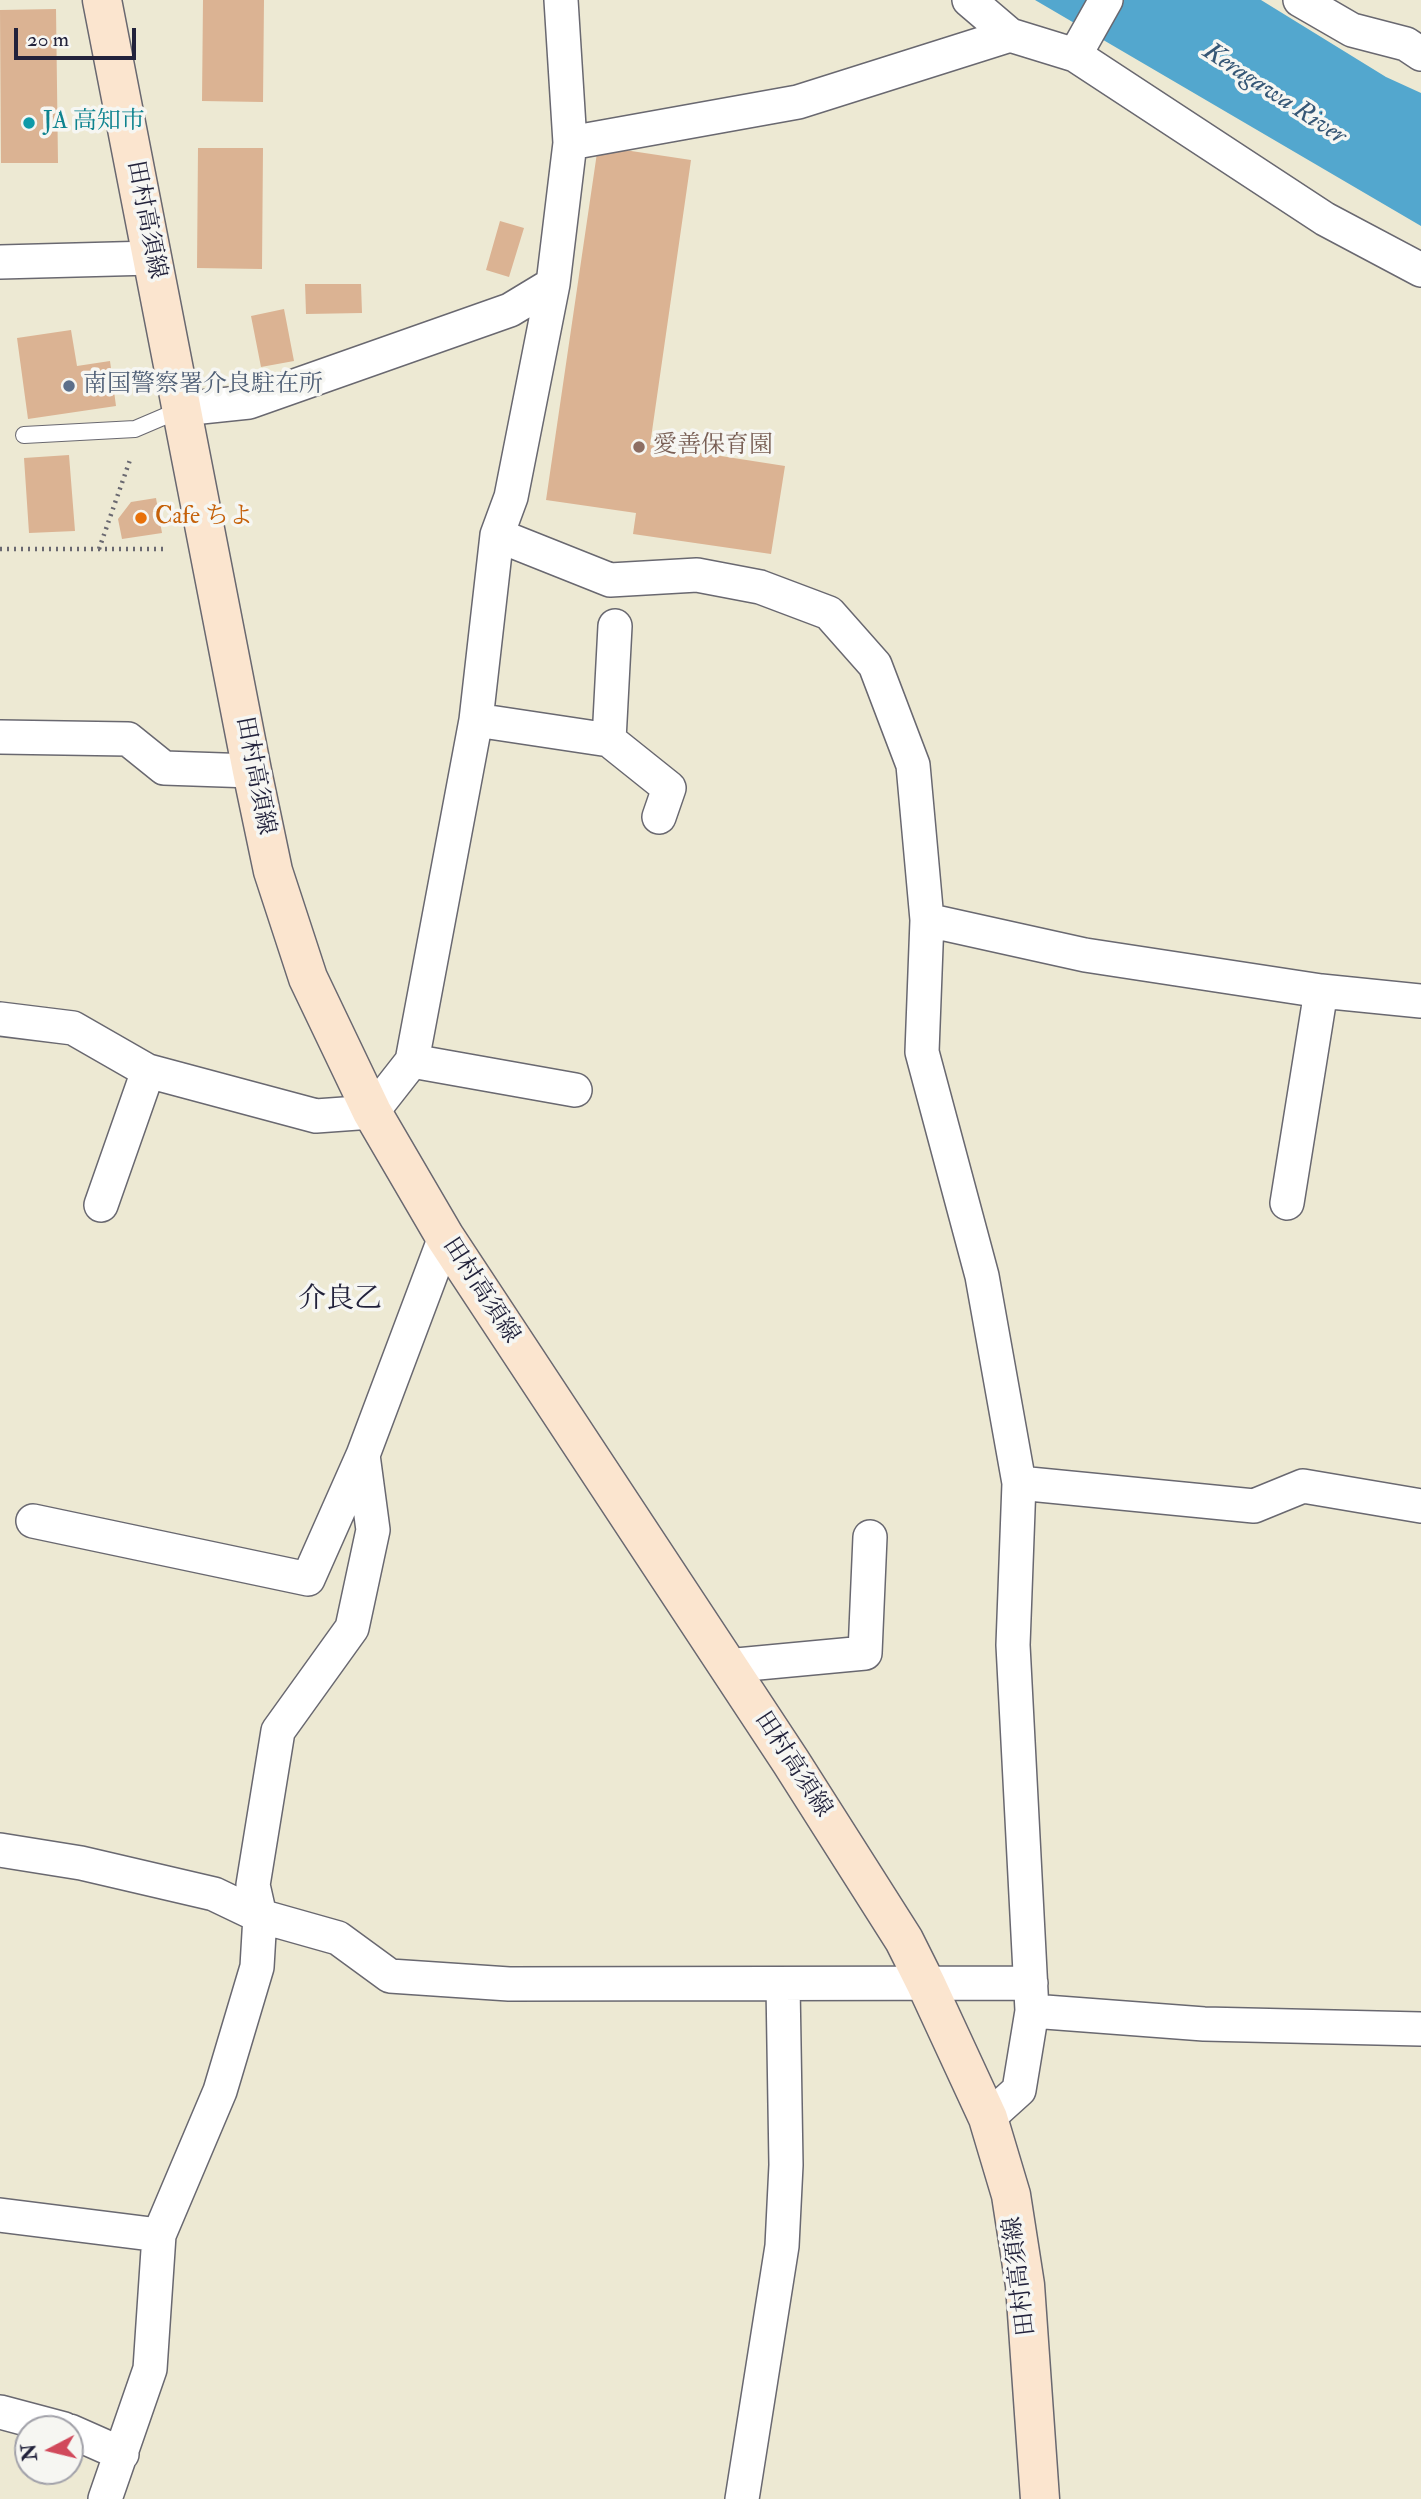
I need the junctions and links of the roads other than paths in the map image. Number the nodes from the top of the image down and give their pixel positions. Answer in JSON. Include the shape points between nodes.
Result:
{"nodes":[{"id":1,"x":102,"y":0,"type":"edge"},
{"id":2,"x":561,"y":0,"type":"edge"},
{"id":3,"x":969,"y":0,"type":"edge"},
{"id":4,"x":1106,"y":0,"type":"edge"},
{"id":5,"x":1300,"y":0,"type":"edge"},
{"id":6,"x":1010,"y":35,"type":"junction"},
{"id":7,"x":1079,"y":48,"type":"junction"},
{"id":8,"x":1421,"y":54,"type":"edge"},
{"id":9,"x":570,"y":143,"type":"junction"},
{"id":10,"x":152,"y":258,"type":"junction"},
{"id":11,"x":0,"y":262,"type":"edge"},
{"id":12,"x":1421,"y":270,"type":"edge"},
{"id":13,"x":552,"y":284,"type":"junction"},
{"id":14,"x":182,"y":409,"type":"junction"},
{"id":15,"x":24,"y":435,"type":"dead end"},
{"id":16,"x":497,"y":535,"type":"junction"},
{"id":17,"x":615,"y":626,"type":"dead end"},
{"id":18,"x":476,"y":720,"type":"junction"},
{"id":19,"x":0,"y":737,"type":"edge"},
{"id":20,"x":609,"y":740,"type":"junction"},
{"id":21,"x":252,"y":771,"type":"junction"},
{"id":22,"x":659,"y":817,"type":"dead end"},
{"id":23,"x":927,"y":920,"type":"junction"},
{"id":24,"x":1321,"y":991,"type":"junction"},
{"id":25,"x":1421,"y":1001,"type":"edge"},
{"id":26,"x":0,"y":1019,"type":"edge"},
{"id":27,"x":412,"y":1061,"type":"junction"},
{"id":28,"x":148,"y":1071,"type":"junction"},
{"id":29,"x":575,"y":1090,"type":"dead end"},
{"id":30,"x":372,"y":1112,"type":"junction"},
{"id":31,"x":1287,"y":1203,"type":"dead end"},
{"id":32,"x":101,"y":1205,"type":"dead end"},
{"id":33,"x":445,"y":1237,"type":"junction"},
{"id":34,"x":363,"y":1455,"type":"junction"},
{"id":35,"x":1019,"y":1483,"type":"junction"},
{"id":36,"x":1421,"y":1506,"type":"edge"},
{"id":37,"x":33,"y":1521,"type":"dead end"},
{"id":38,"x":870,"y":1537,"type":"dead end"},
{"id":39,"x":726,"y":1666,"type":"junction"},
{"id":40,"x":0,"y":1850,"type":"edge"},
{"id":41,"x":260,"y":1916,"type":"junction"},
{"id":42,"x":926,"y":1983,"type":"junction"},
{"id":43,"x":783,"y":1985,"type":"junction"},
{"id":44,"x":1032,"y":1997,"type":"junction"},
{"id":45,"x":1421,"y":2029,"type":"edge"},
{"id":46,"x":988,"y":2118,"type":"junction"},
{"id":47,"x":0,"y":2215,"type":"edge"},
{"id":48,"x":159,"y":2235,"type":"junction"},
{"id":49,"x":84,"y":2437,"type":"edge"},
{"id":50,"x":121,"y":2454,"type":"junction"},
{"id":51,"x":105,"y":2499,"type":"edge"},
{"id":52,"x":742,"y":2499,"type":"edge"},
{"id":53,"x":1040,"y":2499,"type":"edge"}],
"edges":[{"from":1,"to":10,"type":"main road","name":"田村高須線"},
{"from":2,"to":9,"type":"street"},
{"from":3,"to":6,"type":"street"},
{"from":4,"to":7,"type":"street"},
{"from":5,"to":8,"type":"street","via":[[1352,30],[1406,44]]},
{"from":6,"to":7,"type":"street"},
{"from":6,"to":9,"type":"street","via":[[798,102]]},
{"from":7,"to":12,"type":"street","via":[[1325,219]]},
{"from":9,"to":13,"type":"street"},
{"from":10,"to":11,"type":"street"},
{"from":10,"to":14,"type":"main road","name":"田村高須線"},
{"from":13,"to":14,"type":"street","via":[[510,310],[249,402]]},
{"from":13,"to":16,"type":"street","via":[[511,497]]},
{"from":14,"to":15,"type":"lane","via":[[135,429]]},
{"from":14,"to":21,"type":"main road","name":"田村高須線"},
{"from":16,"to":18,"type":"street"},
{"from":16,"to":23,"type":"street","via":[[610,580],[697,575],[760,587],[829,613],[874,665],[913,765]]},
{"from":17,"to":20,"type":"street"},
{"from":18,"to":20,"type":"street"},
{"from":18,"to":27,"type":"street"},
{"from":19,"to":21,"type":"street","via":[[128,739],[163,768]]},
{"from":20,"to":22,"type":"street","via":[[669,788]]},
{"from":21,"to":30,"type":"main road","name":"田村高須線","via":[[273,871],[308,978]]},
{"from":23,"to":24,"type":"street","via":[[1085,955]]},
{"from":23,"to":35,"type":"street","via":[[922,1052],[982,1276]]},
{"from":24,"to":25,"type":"street"},
{"from":24,"to":31,"type":"street"},
{"from":26,"to":28,"type":"street","via":[[73,1028]]},
{"from":27,"to":29,"type":"street"},
{"from":27,"to":30,"type":"street"},
{"from":28,"to":30,"type":"street","via":[[316,1116]]},
{"from":28,"to":32,"type":"street"},
{"from":30,"to":33,"type":"main road","name":"田村高須線"},
{"from":33,"to":34,"type":"street"},
{"from":33,"to":39,"type":"main road","name":"田村高須線"},
{"from":34,"to":37,"type":"street","via":[[308,1578]]},
{"from":34,"to":41,"type":"street","via":[[373,1530],[352,1628],[278,1731],[253,1885]]},
{"from":35,"to":36,"type":"street","via":[[1254,1506],[1303,1486]]},
{"from":35,"to":44,"type":"street","via":[[1013,1644]]},
{"from":38,"to":39,"type":"street","via":[[865,1653]]},
{"from":39,"to":42,"type":"main road","name":"田村高須線","via":[[904,1940]]},
{"from":40,"to":41,"type":"street","via":[[81,1863],[214,1894]]},
{"from":41,"to":43,"type":"street","via":[[338,1938],[390,1976],[509,1983]]},
{"from":41,"to":48,"type":"street","via":[[257,1967],[220,2091]]},
{"from":42,"to":43,"type":"street"},
{"from":42,"to":44,"type":"street"},
{"from":42,"to":46,"type":"main road","name":"田村高須線"},
{"from":43,"to":52,"type":"street","via":[[786,2165],[782,2246]]},
{"from":44,"to":45,"type":"street","via":[[1204,2024]]},
{"from":44,"to":46,"type":"street","via":[[1018,2090]]},
{"from":46,"to":53,"type":"main road","name":"田村高須線","via":[[1011,2195],[1024,2285]]},
{"from":47,"to":48,"type":"street"},
{"from":48,"to":50,"type":"street","via":[[149,2369]]},
{"from":49,"to":50,"type":"street"},
{"from":50,"to":51,"type":"street"}]}
